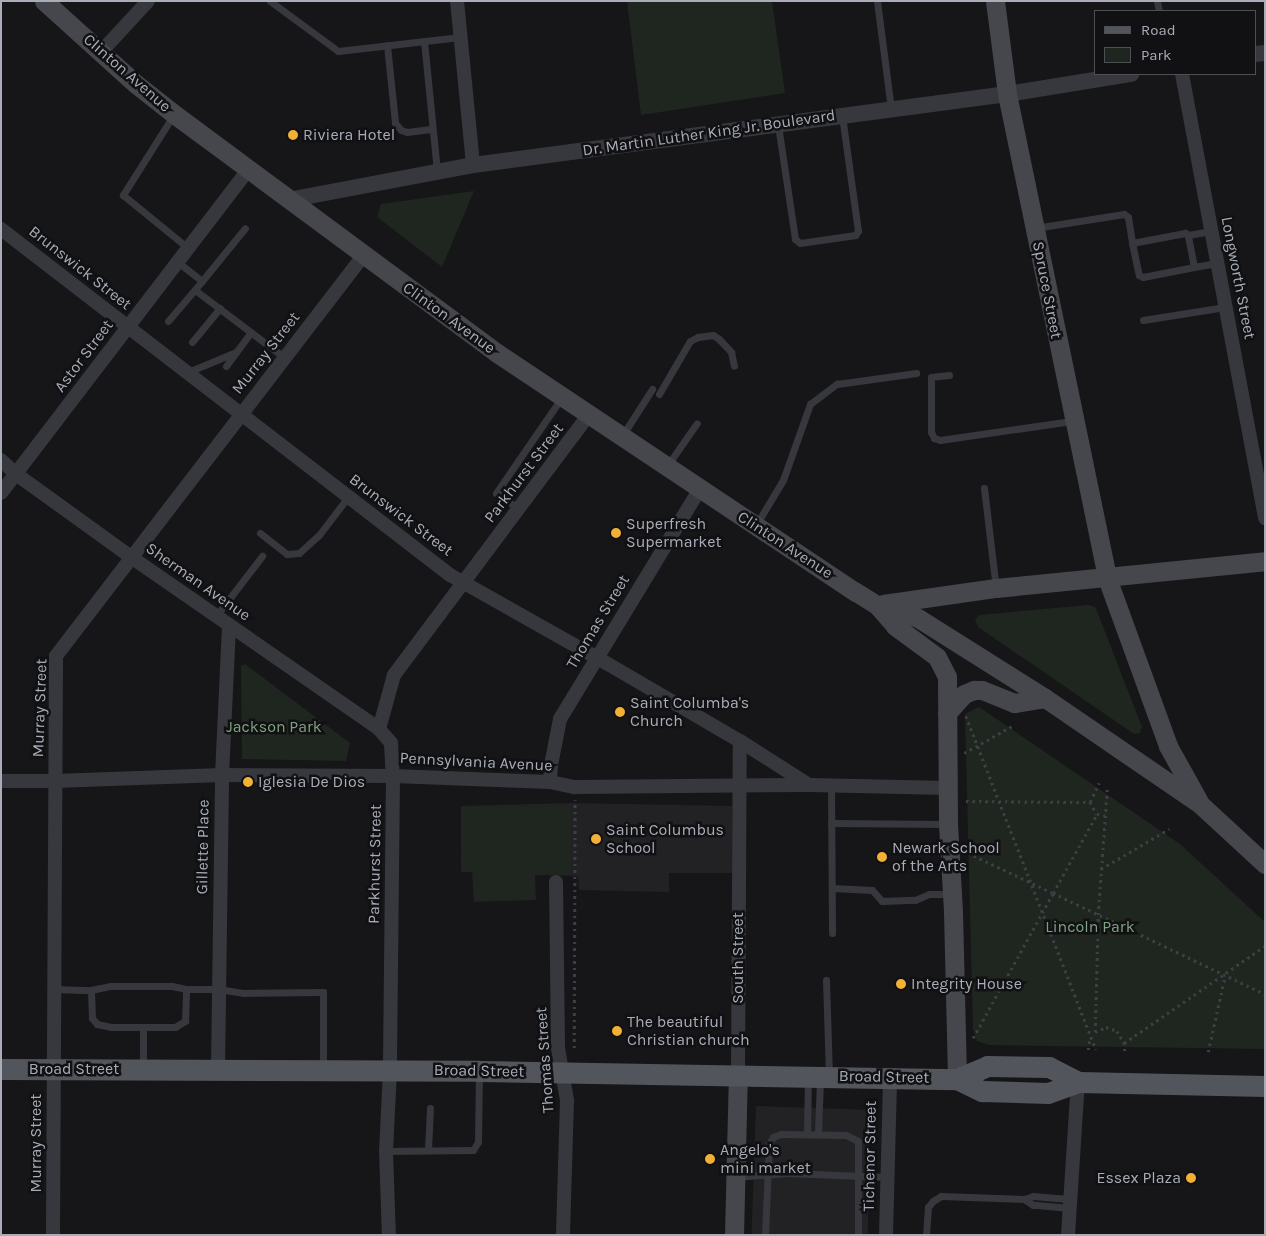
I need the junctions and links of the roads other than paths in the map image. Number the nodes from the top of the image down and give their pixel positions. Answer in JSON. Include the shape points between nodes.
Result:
{"nodes":[{"id":1,"x":44,"y":1,"type":"edge"},
{"id":2,"x":148,"y":1,"type":"edge"},
{"id":3,"x":270,"y":1,"type":"edge"},
{"id":4,"x":457,"y":1,"type":"edge"},
{"id":5,"x":877,"y":1,"type":"edge"},
{"id":6,"x":995,"y":1,"type":"edge"},
{"id":7,"x":460,"y":36,"type":"junction"},
{"id":8,"x":424,"y":41,"type":"junction"},
{"id":9,"x":387,"y":46,"type":"junction"},
{"id":10,"x":101,"y":52,"type":"junction"},
{"id":11,"x":1125,"y":75,"type":"edge"},
{"id":12,"x":1182,"y":75,"type":"edge"},
{"id":13,"x":1007,"y":94,"type":"junction"},
{"id":14,"x":891,"y":109,"type":"junction"},
{"id":15,"x":174,"y":114,"type":"junction"},
{"id":16,"x":842,"y":115,"type":"junction"},
{"id":17,"x":778,"y":124,"type":"junction"},
{"id":18,"x":431,"y":129,"type":"junction"},
{"id":19,"x":473,"y":165,"type":"junction"},
{"id":20,"x":249,"y":169,"type":"junction"},
{"id":21,"x":437,"y":172,"type":"junction"},
{"id":22,"x":288,"y":200,"type":"junction"},
{"id":23,"x":245,"y":228,"type":"dead end"},
{"id":24,"x":1034,"y":228,"type":"junction"},
{"id":25,"x":1,"y":229,"type":"edge"},
{"id":26,"x":1211,"y":231,"type":"junction"},
{"id":27,"x":1188,"y":235,"type":"junction"},
{"id":28,"x":1132,"y":242,"type":"junction"},
{"id":29,"x":188,"y":248,"type":"junction"},
{"id":30,"x":363,"y":256,"type":"junction"},
{"id":31,"x":178,"y":262,"type":"junction"},
{"id":32,"x":1217,"y":263,"type":"junction"},
{"id":33,"x":1194,"y":267,"type":"junction"},
{"id":34,"x":202,"y":281,"type":"junction"},
{"id":35,"x":195,"y":290,"type":"junction"},
{"id":36,"x":1225,"y":307,"type":"junction"},
{"id":37,"x":220,"y":308,"type":"junction"},
{"id":38,"x":1143,"y":320,"type":"dead end"},
{"id":39,"x":168,"y":321,"type":"dead end"},
{"id":40,"x":128,"y":327,"type":"junction"},
{"id":41,"x":251,"y":332,"type":"junction"},
{"id":42,"x":192,"y":342,"type":"dead end"},
{"id":43,"x":236,"y":352,"type":"junction"},
{"id":44,"x":286,"y":358,"type":"junction"},
{"id":45,"x":226,"y":366,"type":"dead end"},
{"id":46,"x":734,"y":366,"type":"dead end"},
{"id":47,"x":187,"y":373,"type":"junction"},
{"id":48,"x":916,"y":373,"type":"dead end"},
{"id":49,"x":949,"y":375,"type":"dead end"},
{"id":50,"x":652,"y":389,"type":"dead end"},
{"id":51,"x":659,"y":394,"type":"dead end"},
{"id":52,"x":563,"y":397,"type":"junction"},
{"id":53,"x":240,"y":414,"type":"junction"},
{"id":54,"x":589,"y":414,"type":"junction"},
{"id":55,"x":1073,"y":421,"type":"junction"},
{"id":56,"x":697,"y":423,"type":"dead end"},
{"id":57,"x":622,"y":436,"type":"junction"},
{"id":58,"x":1,"y":460,"type":"edge"},
{"id":59,"x":667,"y":466,"type":"junction"},
{"id":60,"x":1,"y":474,"type":"edge"},
{"id":61,"x":16,"y":474,"type":"junction"},
{"id":62,"x":984,"y":488,"type":"dead end"},
{"id":63,"x":700,"y":489,"type":"junction"},
{"id":64,"x":1,"y":493,"type":"edge"},
{"id":65,"x":348,"y":497,"type":"junction"},
{"id":66,"x":519,"y":509,"type":"junction"},
{"id":67,"x":1265,"y":518,"type":"edge"},
{"id":68,"x":756,"y":525,"type":"junction"},
{"id":69,"x":260,"y":533,"type":"dead end"},
{"id":70,"x":262,"y":556,"type":"dead end"},
{"id":71,"x":131,"y":557,"type":"junction"},
{"id":72,"x":1265,"y":561,"type":"edge"},
{"id":73,"x":1107,"y":578,"type":"junction"},
{"id":74,"x":464,"y":582,"type":"junction"},
{"id":75,"x":996,"y":588,"type":"junction"},
{"id":76,"x":877,"y":605,"type":"junction"},
{"id":77,"x":216,"y":616,"type":"junction"},
{"id":78,"x":229,"y":625,"type":"junction"},
{"id":79,"x":596,"y":657,"type":"junction"},
{"id":80,"x":1045,"y":698,"type":"junction"},
{"id":81,"x":955,"y":711,"type":"junction"},
{"id":82,"x":379,"y":728,"type":"junction"},
{"id":83,"x":740,"y":741,"type":"junction"},
{"id":84,"x":222,"y":775,"type":"junction"},
{"id":85,"x":393,"y":776,"type":"junction"},
{"id":86,"x":1,"y":781,"type":"edge"},
{"id":87,"x":55,"y":781,"type":"junction"},
{"id":88,"x":550,"y":782,"type":"junction"},
{"id":89,"x":740,"y":785,"type":"junction"},
{"id":90,"x":809,"y":785,"type":"junction"},
{"id":91,"x":831,"y":785,"type":"junction"},
{"id":92,"x":948,"y":788,"type":"junction"},
{"id":93,"x":1201,"y":805,"type":"junction"},
{"id":94,"x":832,"y":823,"type":"junction"},
{"id":95,"x":948,"y":824,"type":"junction"},
{"id":96,"x":1265,"y":864,"type":"edge"},
{"id":97,"x":556,"y":882,"type":"dead end"},
{"id":98,"x":832,"y":888,"type":"junction"},
{"id":99,"x":951,"y":894,"type":"junction"},
{"id":100,"x":832,"y":932,"type":"dead end"},
{"id":101,"x":826,"y":980,"type":"dead end"},
{"id":102,"x":54,"y":989,"type":"junction"},
{"id":103,"x":186,"y":989,"type":"junction"},
{"id":104,"x":218,"y":989,"type":"junction"},
{"id":105,"x":91,"y":990,"type":"junction"},
{"id":106,"x":143,"y":1027,"type":"junction"},
{"id":107,"x":1,"y":1069,"type":"edge"},
{"id":108,"x":53,"y":1069,"type":"junction"},
{"id":109,"x":143,"y":1069,"type":"junction"},
{"id":110,"x":218,"y":1069,"type":"junction"},
{"id":111,"x":323,"y":1070,"type":"junction"},
{"id":112,"x":390,"y":1070,"type":"junction"},
{"id":113,"x":479,"y":1071,"type":"junction"},
{"id":114,"x":562,"y":1072,"type":"junction"},
{"id":115,"x":738,"y":1076,"type":"junction"},
{"id":116,"x":819,"y":1076,"type":"junction"},
{"id":117,"x":890,"y":1077,"type":"junction"},
{"id":118,"x":957,"y":1078,"type":"junction"},
{"id":119,"x":1078,"y":1082,"type":"junction"},
{"id":120,"x":1265,"y":1086,"type":"edge"},
{"id":121,"x":430,"y":1108,"type":"dead end"},
{"id":122,"x":807,"y":1134,"type":"junction"},
{"id":123,"x":818,"y":1134,"type":"junction"},
{"id":124,"x":386,"y":1150,"type":"junction"},
{"id":125,"x":428,"y":1150,"type":"junction"},
{"id":126,"x":767,"y":1176,"type":"junction"},
{"id":127,"x":859,"y":1176,"type":"junction"},
{"id":128,"x":735,"y":1177,"type":"junction"},
{"id":129,"x":888,"y":1177,"type":"junction"},
{"id":130,"x":1071,"y":1204,"type":"junction"},
{"id":131,"x":53,"y":1235,"type":"edge"},
{"id":132,"x":389,"y":1235,"type":"edge"},
{"id":133,"x":564,"y":1235,"type":"edge"},
{"id":134,"x":734,"y":1235,"type":"edge"},
{"id":135,"x":764,"y":1235,"type":"edge"},
{"id":136,"x":858,"y":1235,"type":"edge"},
{"id":137,"x":886,"y":1235,"type":"edge"},
{"id":138,"x":926,"y":1235,"type":"edge"},
{"id":139,"x":1068,"y":1235,"type":"edge"}],
"edges":[{"from":1,"to":10,"type":"main road","name":"Clinton Avenue"},
{"from":2,"to":10,"type":"street"},
{"from":3,"to":9,"type":"lane","via":[[338,51]]},
{"from":4,"to":7,"type":"street"},
{"from":5,"to":14,"type":"lane"},
{"from":6,"to":13,"type":"main road","name":"Spruce Street"},
{"from":7,"to":8,"type":"lane"},
{"from":7,"to":19,"type":"street"},
{"from":8,"to":9,"type":"lane"},
{"from":8,"to":18,"type":"lane"},
{"from":9,"to":18,"type":"lane","via":[[395,123],[407,132]]},
{"from":10,"to":15,"type":"main road","name":"Clinton Avenue"},
{"from":11,"to":13,"type":"street","name":"Dr. Martin Luther King Jr. Boulevard"},
{"from":12,"to":26,"type":"street","name":"Longworth Street"},
{"from":13,"to":14,"type":"street","name":"Dr. Martin Luther King Jr. Boulevard"},
{"from":13,"to":24,"type":"main road","name":"Spruce Street"},
{"from":14,"to":16,"type":"street","name":"Dr. Martin Luther King Jr. Boulevard"},
{"from":15,"to":20,"type":"main road","name":"Clinton Avenue"},
{"from":15,"to":29,"type":"lane","via":[[122,195]]},
{"from":16,"to":17,"type":"street","name":"Dr. Martin Luther King Jr. Boulevard"},
{"from":16,"to":17,"type":"lane","via":[[858,231],[855,235],[800,243],[796,239]]},
{"from":17,"to":19,"type":"street","name":"Dr. Martin Luther King Jr. Boulevard"},
{"from":18,"to":21,"type":"lane"},
{"from":19,"to":21,"type":"street","name":"Dr. Martin Luther King Jr. Boulevard"},
{"from":20,"to":22,"type":"main road","name":"Clinton Avenue"},
{"from":20,"to":29,"type":"street","name":"Astor Street"},
{"from":21,"to":22,"type":"street","name":"Dr. Martin Luther King Jr. Boulevard"},
{"from":22,"to":30,"type":"main road","name":"Clinton Avenue"},
{"from":23,"to":34,"type":"lane"},
{"from":24,"to":28,"type":"lane","via":[[1124,214],[1128,216]]},
{"from":24,"to":55,"type":"main road","name":"Spruce Street"},
{"from":25,"to":40,"type":"street","name":"Brunswick Street"},
{"from":26,"to":27,"type":"lane"},
{"from":26,"to":32,"type":"street","name":"Longworth Street"},
{"from":27,"to":28,"type":"lane"},
{"from":27,"to":33,"type":"lane"},
{"from":28,"to":33,"type":"lane","via":[[1139,275],[1143,277]]},
{"from":29,"to":31,"type":"street","name":"Astor Street"},
{"from":30,"to":44,"type":"street","name":"Murray Street"},
{"from":30,"to":52,"type":"main road","name":"Clinton Avenue"},
{"from":31,"to":34,"type":"lane"},
{"from":31,"to":40,"type":"street","name":"Astor Street"},
{"from":32,"to":33,"type":"lane"},
{"from":32,"to":36,"type":"street","name":"Longworth Street"},
{"from":34,"to":35,"type":"lane"},
{"from":35,"to":37,"type":"lane"},
{"from":35,"to":39,"type":"lane"},
{"from":36,"to":38,"type":"lane"},
{"from":36,"to":67,"type":"street","name":"Longworth Street"},
{"from":37,"to":41,"type":"lane"},
{"from":37,"to":42,"type":"lane"},
{"from":40,"to":47,"type":"street","name":"Brunswick Street"},
{"from":40,"to":61,"type":"street","name":"Astor Street"},
{"from":41,"to":43,"type":"lane"},
{"from":41,"to":44,"type":"lane"},
{"from":43,"to":45,"type":"lane"},
{"from":43,"to":47,"type":"lane"},
{"from":44,"to":53,"type":"street","name":"Murray Street"},
{"from":46,"to":51,"type":"lane","via":[[731,352],[719,338],[698,336],[690,341]]},
{"from":47,"to":53,"type":"street","name":"Brunswick Street"},
{"from":48,"to":68,"type":"lane","via":[[837,384],[810,404],[783,480]]},
{"from":49,"to":55,"type":"lane","via":[[931,377],[931,432],[934,438],[940,440]]},
{"from":50,"to":57,"type":"lane"},
{"from":52,"to":54,"type":"main road","name":"Clinton Avenue"},
{"from":52,"to":66,"type":"lane","via":[[496,493]]},
{"from":53,"to":65,"type":"street","name":"Brunswick Street"},
{"from":53,"to":71,"type":"street","name":"Murray Street"},
{"from":54,"to":57,"type":"main road","name":"Clinton Avenue"},
{"from":54,"to":66,"type":"street","name":"Parkhurst Street"},
{"from":55,"to":73,"type":"main road","name":"Spruce Street"},
{"from":56,"to":59,"type":"lane"},
{"from":57,"to":59,"type":"main road","name":"Clinton Avenue"},
{"from":58,"to":61,"type":"street","name":"Sherman Avenue"},
{"from":59,"to":63,"type":"main road","name":"Clinton Avenue"},
{"from":60,"to":61,"type":"street"},
{"from":61,"to":64,"type":"street","name":"Astor Street"},
{"from":61,"to":71,"type":"street","name":"Sherman Avenue"},
{"from":62,"to":75,"type":"lane"},
{"from":63,"to":68,"type":"main road","name":"Clinton Avenue"},
{"from":63,"to":79,"type":"street","name":"Thomas Street"},
{"from":65,"to":69,"type":"lane","via":[[319,535],[299,553],[287,554]]},
{"from":65,"to":74,"type":"street","name":"Brunswick Street","via":[[450,575]]},
{"from":66,"to":74,"type":"street","name":"Parkhurst Street"},
{"from":68,"to":76,"type":"main road","name":"Clinton Avenue"},
{"from":70,"to":77,"type":"lane"},
{"from":71,"to":77,"type":"street","name":"Sherman Avenue"},
{"from":71,"to":87,"type":"street","name":"Murray Street","via":[[56,656]]},
{"from":72,"to":73,"type":"main road"},
{"from":73,"to":75,"type":"main road"},
{"from":73,"to":93,"type":"main road","via":[[1168,746]]},
{"from":74,"to":79,"type":"street","name":"Brunswick Street"},
{"from":74,"to":82,"type":"street","name":"Parkhurst Street","via":[[394,676]]},
{"from":75,"to":76,"type":"main road"},
{"from":76,"to":80,"type":"main road","via":[[918,618]]},
{"from":76,"to":81,"type":"main road","via":[[894,626],[941,662]]},
{"from":77,"to":78,"type":"street","name":"Sherman Avenue"},
{"from":78,"to":82,"type":"street","name":"Sherman Avenue"},
{"from":78,"to":84,"type":"street","name":"Gillette Place"},
{"from":79,"to":83,"type":"street","name":"Brunswick Street"},
{"from":79,"to":88,"type":"street","name":"Thomas Street","via":[[560,719]]},
{"from":80,"to":81,"type":"main road","via":[[1014,703],[974,690],[964,694]]},
{"from":80,"to":93,"type":"main road"},
{"from":81,"to":92,"type":"main road"},
{"from":82,"to":85,"type":"street","name":"Parkhurst Street","via":[[391,743]]},
{"from":83,"to":89,"type":"street","name":"South Street"},
{"from":83,"to":90,"type":"street","name":"Brunswick Street"},
{"from":84,"to":85,"type":"street","name":"Pennsylvania Avenue"},
{"from":84,"to":87,"type":"street","name":"Pennsylvania Avenue"},
{"from":84,"to":104,"type":"street","name":"Gillette Place"},
{"from":85,"to":88,"type":"street","name":"Pennsylvania Avenue"},
{"from":85,"to":112,"type":"street","name":"Parkhurst Street"},
{"from":86,"to":87,"type":"street","name":"Pennsylvania Avenue"},
{"from":87,"to":102,"type":"street","name":"Murray Street"},
{"from":88,"to":89,"type":"street","name":"Pennsylvania Avenue","via":[[574,787]]},
{"from":89,"to":90,"type":"street","name":"Pennsylvania Avenue"},
{"from":89,"to":115,"type":"street","name":"South Street"},
{"from":90,"to":91,"type":"street","name":"Pennsylvania Avenue"},
{"from":91,"to":92,"type":"street","name":"Pennsylvania Avenue"},
{"from":91,"to":94,"type":"lane"},
{"from":92,"to":95,"type":"main road"},
{"from":93,"to":96,"type":"main road"},
{"from":94,"to":95,"type":"lane"},
{"from":94,"to":98,"type":"lane"},
{"from":95,"to":99,"type":"main road"},
{"from":97,"to":114,"type":"street","name":"Thomas Street","via":[[558,1048]]},
{"from":98,"to":99,"type":"lane","via":[[872,890],[882,901]]},
{"from":98,"to":100,"type":"lane"},
{"from":99,"to":118,"type":"main road"},
{"from":101,"to":116,"type":"lane"},
{"from":102,"to":105,"type":"lane"},
{"from":102,"to":108,"type":"street","name":"Murray Street"},
{"from":103,"to":104,"type":"lane"},
{"from":103,"to":105,"type":"lane","via":[[110,986]]},
{"from":103,"to":106,"type":"lane","via":[[183,1023],[175,1027]]},
{"from":104,"to":110,"type":"street","name":"Gillette Place"},
{"from":104,"to":111,"type":"lane","via":[[243,993],[323,992]]},
{"from":105,"to":106,"type":"lane","via":[[94,1022],[111,1027]]},
{"from":106,"to":109,"type":"lane"},
{"from":107,"to":108,"type":"main road","name":"Broad Street"},
{"from":108,"to":109,"type":"main road","name":"Broad Street"},
{"from":108,"to":131,"type":"street","name":"Murray Street"},
{"from":109,"to":110,"type":"main road","name":"Broad Street"},
{"from":110,"to":111,"type":"main road","name":"Broad Street"},
{"from":111,"to":112,"type":"main road","name":"Broad Street"},
{"from":112,"to":113,"type":"main road","name":"Broad Street"},
{"from":112,"to":124,"type":"street","name":"Parkhurst Street"},
{"from":113,"to":114,"type":"main road","name":"Broad Street"},
{"from":113,"to":125,"type":"lane","via":[[476,1147]]},
{"from":114,"to":115,"type":"main road","name":"Broad Street"},
{"from":114,"to":133,"type":"street","name":"Thomas Street","via":[[567,1100]]},
{"from":115,"to":116,"type":"main road","name":"Broad Street"},
{"from":115,"to":128,"type":"main road","name":"South Street"},
{"from":116,"to":117,"type":"main road","name":"Broad Street"},
{"from":116,"to":122,"type":"lane"},
{"from":116,"to":123,"type":"lane"},
{"from":117,"to":118,"type":"main road","name":"Broad Street"},
{"from":117,"to":129,"type":"street","name":"Tichenor Street"},
{"from":118,"to":119,"type":"main road","name":"Broad Street","via":[[982,1092],[1048,1093]]},
{"from":119,"to":120,"type":"main road","name":"Broad Street"},
{"from":119,"to":130,"type":"street"},
{"from":121,"to":125,"type":"lane"},
{"from":122,"to":123,"type":"lane"},
{"from":122,"to":126,"type":"lane","via":[[778,1134],[771,1139]]},
{"from":123,"to":127,"type":"lane","via":[[855,1138],[859,1145]]},
{"from":124,"to":125,"type":"lane"},
{"from":124,"to":132,"type":"street","name":"Parkhurst Street"},
{"from":126,"to":127,"type":"lane","via":[[787,1173]]},
{"from":126,"to":128,"type":"lane"},
{"from":126,"to":135,"type":"lane"},
{"from":127,"to":129,"type":"lane"},
{"from":127,"to":136,"type":"lane"},
{"from":128,"to":134,"type":"main road","name":"South Street"},
{"from":129,"to":137,"type":"street","name":"Tichenor Street"},
{"from":130,"to":138,"type":"lane","via":[[1033,1196],[1024,1199],[941,1196],[928,1207]]},
{"from":130,"to":139,"type":"street"}]}
